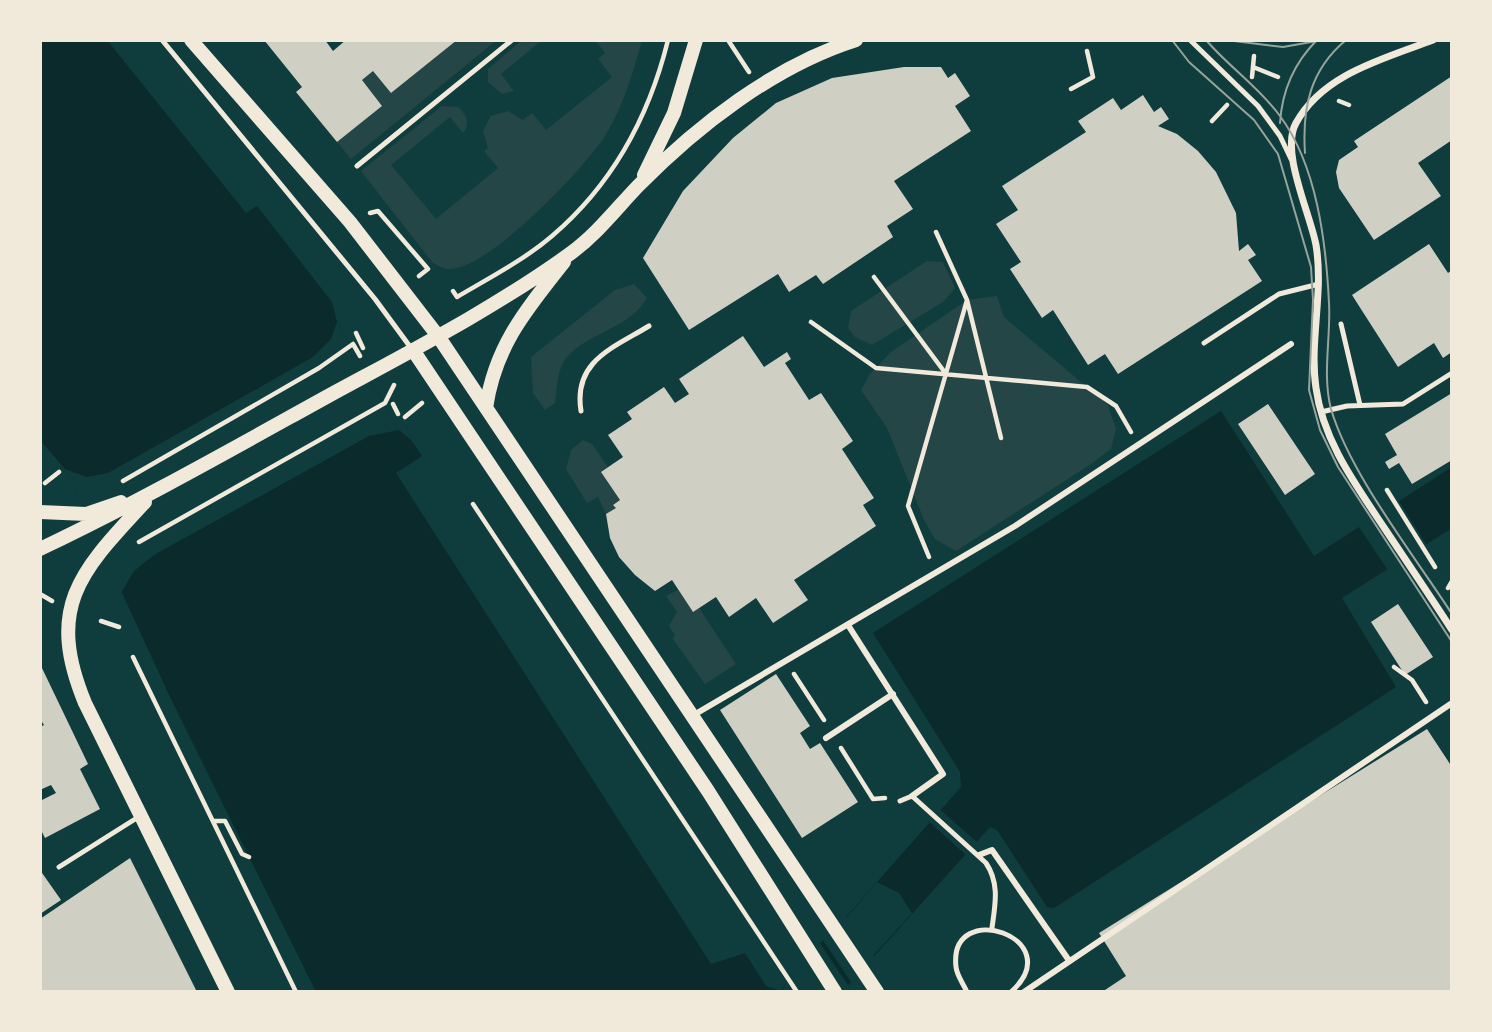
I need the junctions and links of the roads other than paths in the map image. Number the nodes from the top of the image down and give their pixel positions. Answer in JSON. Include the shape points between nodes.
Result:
{"nodes":[{"id":1,"x":162,"y":40,"type":"edge"},
{"id":2,"x":191,"y":40,"type":"edge"},
{"id":3,"x":512,"y":40,"type":"edge"},
{"id":4,"x":696,"y":40,"type":"edge"},
{"id":5,"x":856,"y":40,"type":"edge"},
{"id":6,"x":1190,"y":40,"type":"edge"},
{"id":7,"x":1433,"y":40,"type":"edge"},
{"id":8,"x":1294,"y":165,"type":"junction"},
{"id":9,"x":357,"y":166,"type":"dead end"},
{"id":10,"x":636,"y":188,"type":"junction"},
{"id":11,"x":572,"y":253,"type":"junction"},
{"id":12,"x":1319,"y":284,"type":"junction"},
{"id":13,"x":1341,"y":324,"type":"dead end"},
{"id":14,"x":649,"y":326,"type":"dead end"},
{"id":15,"x":438,"y":336,"type":"junction"},
{"id":16,"x":1204,"y":343,"type":"dead end"},
{"id":17,"x":1291,"y":344,"type":"dead end"},
{"id":18,"x":413,"y":350,"type":"junction"},
{"id":19,"x":1452,"y":373,"type":"edge"},
{"id":20,"x":1360,"y":405,"type":"junction"},
{"id":21,"x":486,"y":408,"type":"junction"},
{"id":22,"x":581,"y":411,"type":"dead end"},
{"id":23,"x":1321,"y":412,"type":"junction"},
{"id":24,"x":155,"y":491,"type":"junction"},
{"id":25,"x":40,"y":512,"type":"edge"},
{"id":26,"x":88,"y":520,"type":"junction"},
{"id":27,"x":40,"y":549,"type":"edge"},
{"id":28,"x":848,"y":625,"type":"junction"},
{"id":29,"x":1452,"y":630,"type":"edge"},
{"id":30,"x":893,"y":694,"type":"junction"},
{"id":31,"x":1452,"y":703,"type":"edge"},
{"id":32,"x":691,"y":716,"type":"junction"},
{"id":33,"x":826,"y":738,"type":"dead end"},
{"id":34,"x":912,"y":796,"type":"junction"},
{"id":35,"x":900,"y":801,"type":"dead end"},
{"id":36,"x":141,"y":816,"type":"junction"},
{"id":37,"x":979,"y":855,"type":"junction"},
{"id":38,"x":59,"y":867,"type":"dead end"},
{"id":39,"x":992,"y":928,"type":"junction"},
{"id":40,"x":1068,"y":959,"type":"junction"},
{"id":41,"x":967,"y":990,"type":"edge"},
{"id":42,"x":228,"y":992,"type":"edge"},
{"id":43,"x":835,"y":992,"type":"edge"},
{"id":44,"x":877,"y":992,"type":"edge"},
{"id":45,"x":1011,"y":992,"type":"edge"},
{"id":46,"x":1024,"y":992,"type":"edge"}],
"edges":[{"from":1,"to":18,"type":"lane"},
{"from":2,"to":15,"type":"main road","via":[[342,213]]},
{"from":3,"to":9,"type":"lane"},
{"from":4,"to":10,"type":"main road","via":[[674,113]]},
{"from":5,"to":10,"type":"main road","via":[[812,58],[748,96],[695,135]]},
{"from":6,"to":8,"type":"lane","via":[[1258,106]]},
{"from":7,"to":8,"type":"street","via":[[1379,60],[1318,93],[1291,132]]},
{"from":8,"to":12,"type":"street","via":[[1316,246]]},
{"from":10,"to":11,"type":"main road"},
{"from":11,"to":15,"type":"main road"},
{"from":11,"to":21,"type":"main road","via":[[510,332],[491,377]]},
{"from":12,"to":16,"type":"lane","via":[[1279,294]]},
{"from":12,"to":23,"type":"street","via":[[1315,386]]},
{"from":13,"to":20,"type":"lane"},
{"from":14,"to":22,"type":"lane","via":[[598,357],[583,374]]},
{"from":15,"to":18,"type":"main road"},
{"from":15,"to":21,"type":"main road"},
{"from":17,"to":28,"type":"street","via":[[1015,526]]},
{"from":18,"to":24,"type":"main road"},
{"from":18,"to":43,"type":"main road","via":[[693,769]]},
{"from":19,"to":20,"type":"lane","via":[[1403,404]]},
{"from":20,"to":23,"type":"lane"},
{"from":21,"to":32,"type":"main road"},
{"from":23,"to":29,"type":"street","via":[[1337,453]]},
{"from":24,"to":26,"type":"main road"},
{"from":24,"to":36,"type":"main road","via":[[82,575],[69,621],[72,671]]},
{"from":25,"to":26,"type":"main road"},
{"from":26,"to":27,"type":"main road"},
{"from":28,"to":30,"type":"street"},
{"from":28,"to":32,"type":"street"},
{"from":30,"to":33,"type":"street"},
{"from":30,"to":34,"type":"street","via":[[943,774]]},
{"from":31,"to":40,"type":"street"},
{"from":32,"to":44,"type":"main road"},
{"from":34,"to":35,"type":"lane"},
{"from":34,"to":37,"type":"lane"},
{"from":36,"to":38,"type":"lane"},
{"from":36,"to":42,"type":"main road"},
{"from":37,"to":39,"type":"lane","via":[[993,873]]},
{"from":37,"to":40,"type":"street","via":[[992,849]]},
{"from":39,"to":41,"type":"lane","via":[[970,935],[962,943],[956,966]]},
{"from":39,"to":45,"type":"lane","via":[[1013,936],[1024,954],[1024,975]]},
{"from":40,"to":46,"type":"street"}]}
